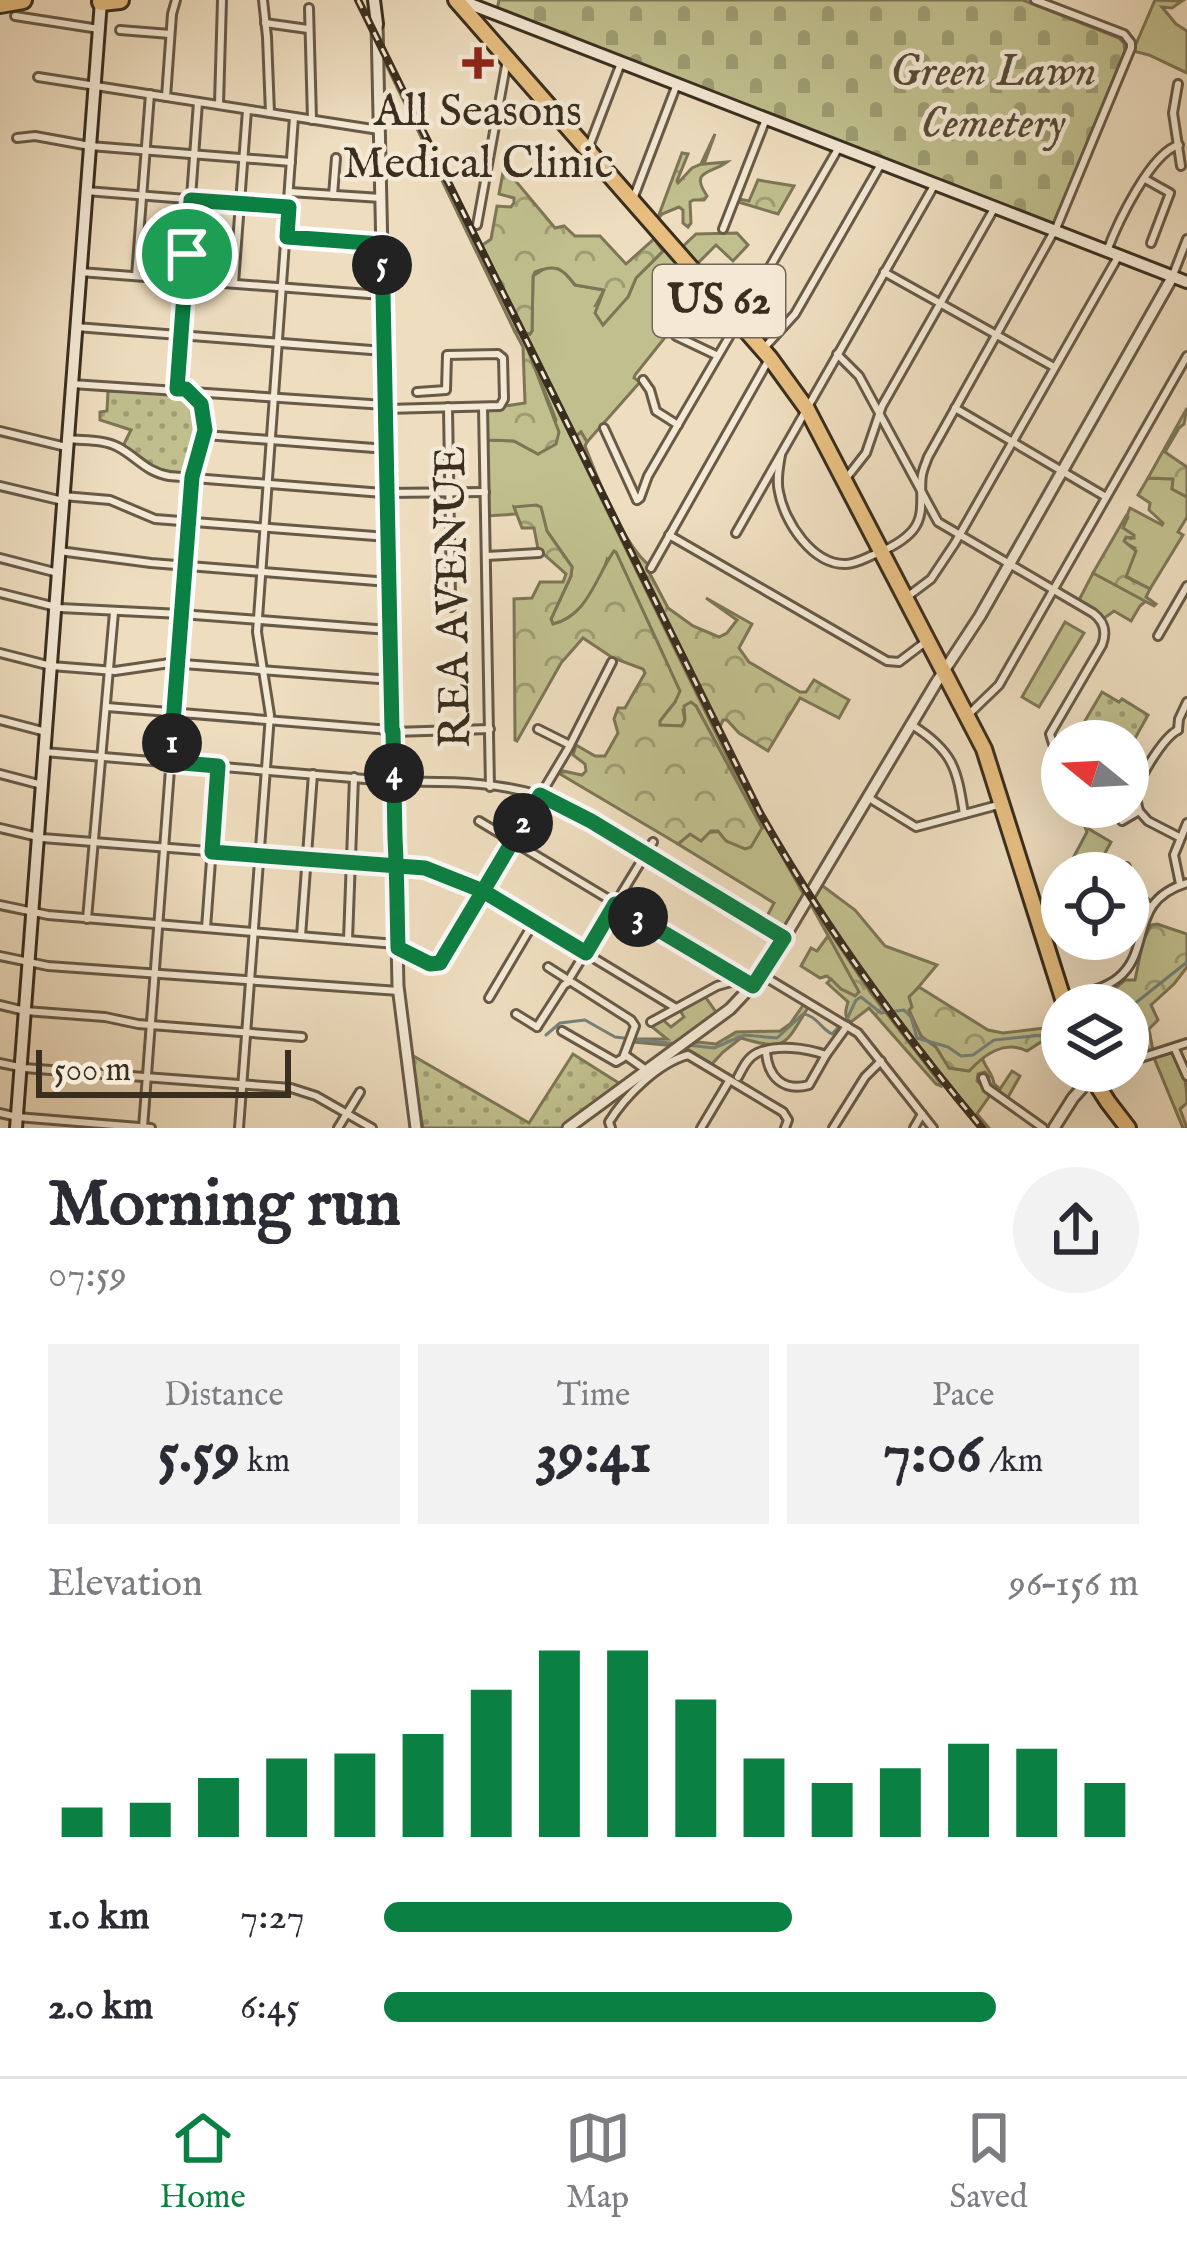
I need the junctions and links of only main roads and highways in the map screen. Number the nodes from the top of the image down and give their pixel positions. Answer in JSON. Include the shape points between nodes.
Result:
{"nodes":[{"id":1,"x":120,"y":0,"type":"edge"},
{"id":2,"x":376,"y":0,"type":"edge"},
{"id":3,"x":101,"y":1,"type":"edge"},
{"id":4,"x":457,"y":2,"type":"edge"},
{"id":5,"x":377,"y":24,"type":"road end"},
{"id":6,"x":1187,"y":282,"type":"edge"},
{"id":7,"x":1058,"y":984,"type":"edge"},
{"id":8,"x":1105,"y":1092,"type":"edge"},
{"id":9,"x":16,"y":1122,"type":"edge"},
{"id":10,"x":1129,"y":1128,"type":"edge"}],
"edges":[{"from":1,"to":3,"type":"highway"},
{"from":2,"to":5,"type":"main road"},
{"from":3,"to":9,"type":"main road"},
{"from":4,"to":6,"type":"main road"},
{"from":4,"to":7,"type":"main road","number":"US 62","via":[[807,409],[984,749]]},
{"from":8,"to":10,"type":"main road"}]}
